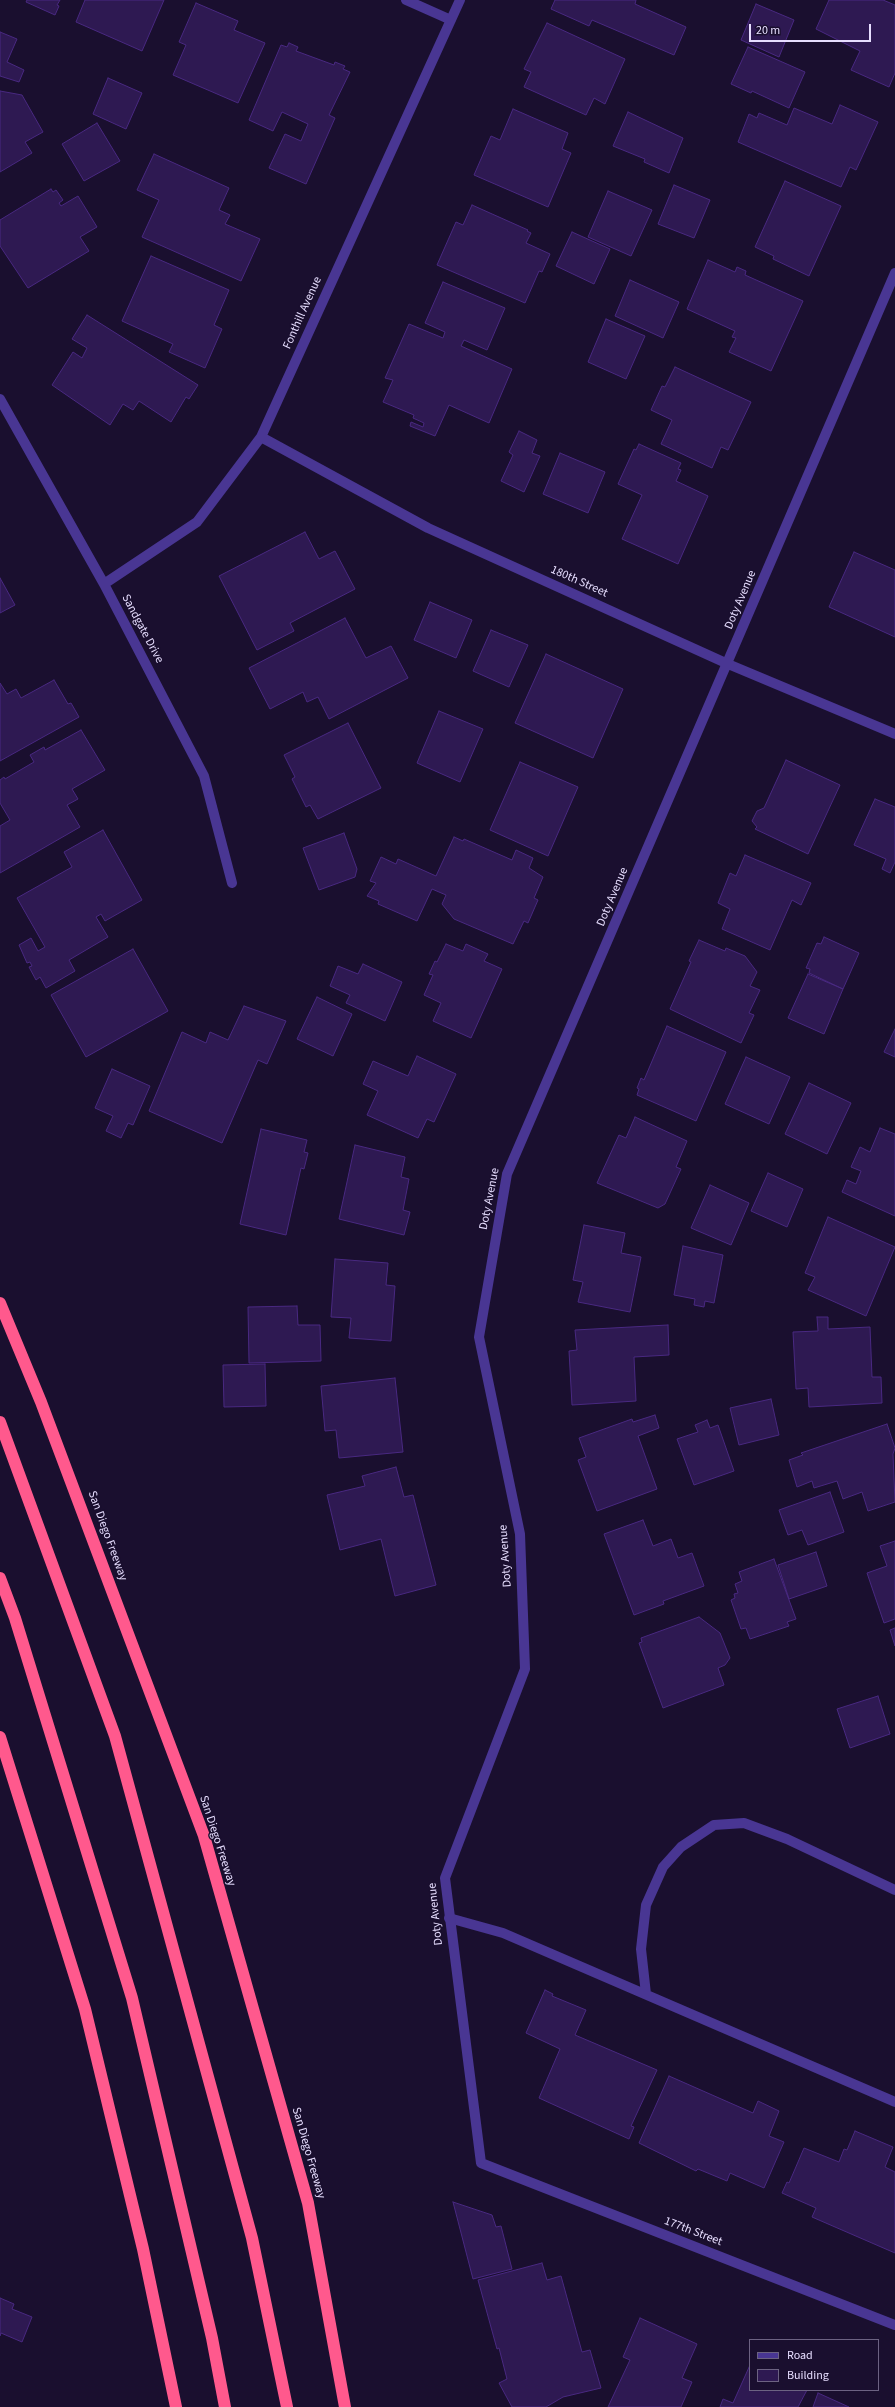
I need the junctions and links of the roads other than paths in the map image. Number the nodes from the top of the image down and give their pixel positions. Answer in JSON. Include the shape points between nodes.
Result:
{"nodes":[{"id":1,"x":406,"y":0,"type":"edge"},
{"id":2,"x":460,"y":0,"type":"edge"},
{"id":3,"x":451,"y":20,"type":"junction"},
{"id":4,"x":895,"y":273,"type":"edge"},
{"id":5,"x":0,"y":398,"type":"edge"},
{"id":6,"x":261,"y":437,"type":"junction"},
{"id":7,"x":104,"y":584,"type":"junction"},
{"id":8,"x":728,"y":664,"type":"junction"},
{"id":9,"x":895,"y":734,"type":"edge"},
{"id":10,"x":232,"y":883,"type":"dead end"},
{"id":11,"x":0,"y":1303,"type":"edge"},
{"id":12,"x":0,"y":1422,"type":"edge"},
{"id":13,"x":0,"y":1578,"type":"edge"},
{"id":14,"x":0,"y":1737,"type":"edge"},
{"id":15,"x":895,"y":1890,"type":"edge"},
{"id":16,"x":449,"y":1918,"type":"junction"},
{"id":17,"x":646,"y":1994,"type":"junction"},
{"id":18,"x":895,"y":2102,"type":"edge"},
{"id":19,"x":481,"y":2163,"type":"joint"},
{"id":20,"x":895,"y":2325,"type":"edge"},
{"id":21,"x":176,"y":2407,"type":"edge"},
{"id":22,"x":225,"y":2407,"type":"edge"},
{"id":23,"x":287,"y":2407,"type":"edge"},
{"id":24,"x":346,"y":2407,"type":"edge"}],
"edges":[{"from":1,"to":3,"type":"street"},
{"from":2,"to":3,"type":"street","name":"Fonthill Avenue"},
{"from":3,"to":6,"type":"street","name":"Fonthill Avenue"},
{"from":4,"to":8,"type":"street","name":"Doty Avenue"},
{"from":5,"to":7,"type":"street","name":"Sandgate Drive"},
{"from":6,"to":7,"type":"street","name":"Fonthill Avenue","via":[[197,522]]},
{"from":6,"to":8,"type":"street","name":"180th Street","via":[[428,528]]},
{"from":7,"to":10,"type":"street","name":"Sandgate Drive","via":[[204,776]]},
{"from":8,"to":9,"type":"street","name":"180th Street"},
{"from":8,"to":16,"type":"street","name":"Doty Avenue","via":[[507,1174],[478,1337],[520,1534],[525,1669],[444,1878]]},
{"from":11,"to":24,"type":"highway","name":"San Diego Freeway","via":[[44,1410],[204,1836],[308,2203]]},
{"from":12,"to":23,"type":"highway","via":[[115,1736],[252,2238]]},
{"from":13,"to":22,"type":"highway","via":[[15,1618],[132,1998],[212,2338]]},
{"from":14,"to":21,"type":"highway","via":[[85,2009],[143,2249]]},
{"from":15,"to":17,"type":"street","via":[[787,1839],[744,1822],[714,1825],[681,1847],[663,1867],[646,1905],[641,1949]]},
{"from":16,"to":17,"type":"street","via":[[503,1933]]},
{"from":16,"to":19,"type":"street","name":"Doty Avenue"},
{"from":17,"to":18,"type":"street"},
{"from":19,"to":20,"type":"street","name":"177th Street"}]}
